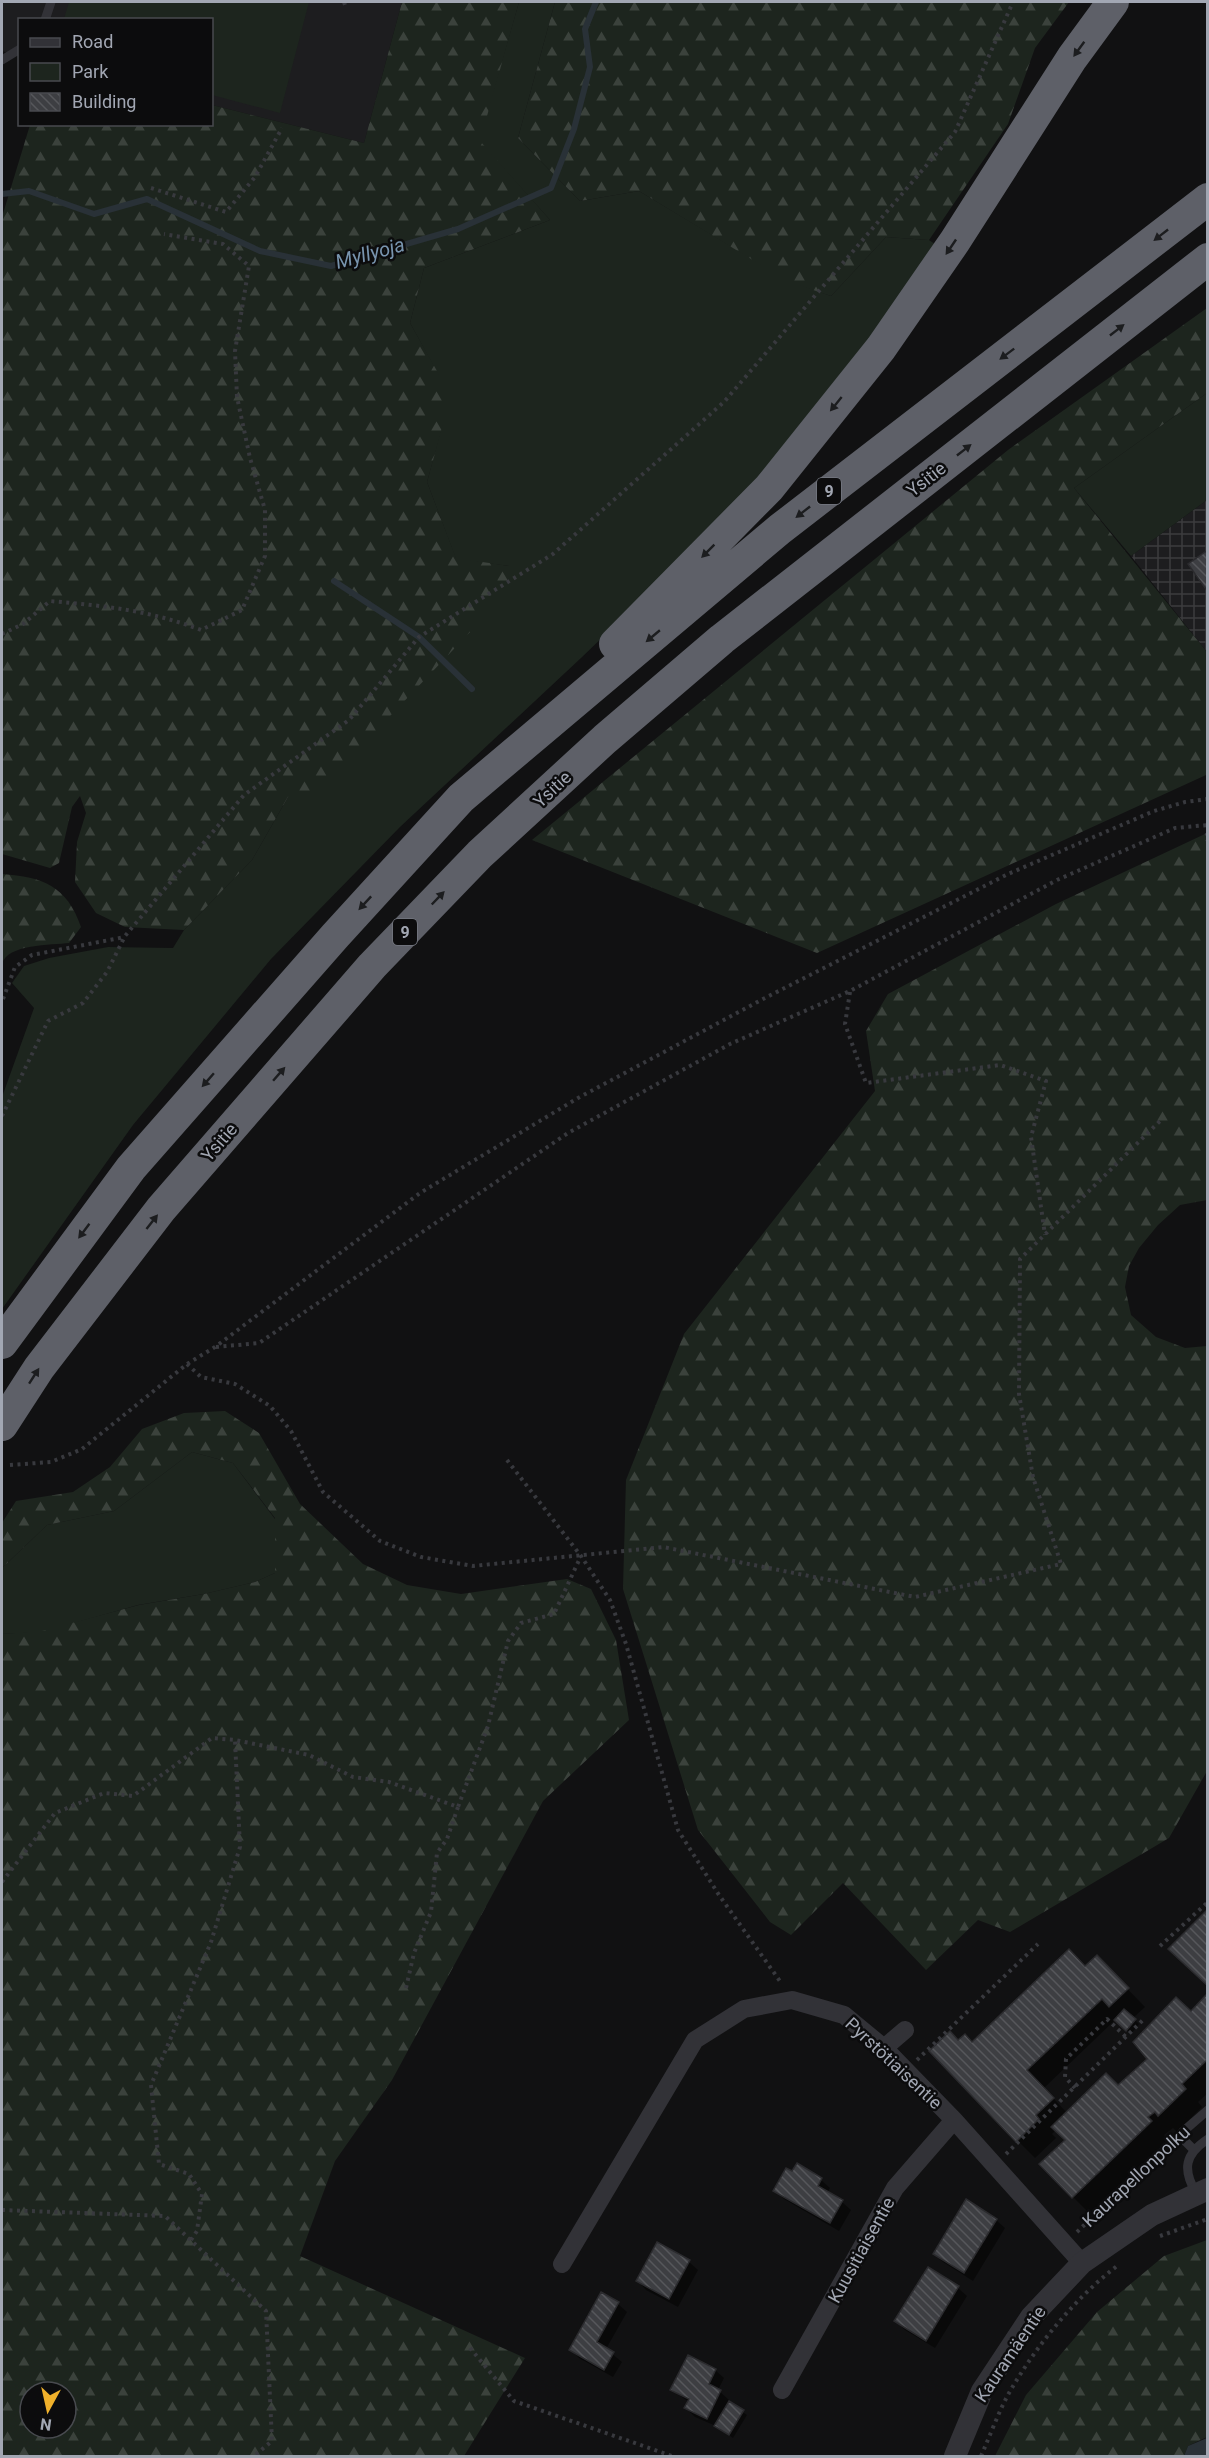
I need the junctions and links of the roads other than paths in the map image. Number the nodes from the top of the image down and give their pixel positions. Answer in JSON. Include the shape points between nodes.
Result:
{"nodes":[{"id":1,"x":51,"y":2,"type":"edge"},
{"id":2,"x":1113,"y":2,"type":"edge"},
{"id":3,"x":46,"y":18,"type":"edge"},
{"id":4,"x":18,"y":51,"type":"edge"},
{"id":5,"x":2,"y":60,"type":"edge"},
{"id":6,"x":1208,"y":199,"type":"edge"},
{"id":7,"x":1208,"y":259,"type":"edge"},
{"id":8,"x":461,"y":798,"type":"junction"},
{"id":9,"x":2,"y":1343,"type":"edge"},
{"id":10,"x":2,"y":1425,"type":"edge"},
{"id":11,"x":904,"y":2030,"type":"dead end"},
{"id":12,"x":884,"y":2048,"type":"junction"},
{"id":13,"x":1208,"y":2110,"type":"edge"},
{"id":14,"x":954,"y":2120,"type":"junction"},
{"id":15,"x":1208,"y":2139,"type":"edge"},
{"id":16,"x":1194,"y":2149,"type":"junction"},
{"id":17,"x":1202,"y":2191,"type":"edge"},
{"id":18,"x":1082,"y":2263,"type":"junction"},
{"id":19,"x":562,"y":2264,"type":"dead end"},
{"id":20,"x":782,"y":2390,"type":"dead end"},
{"id":21,"x":955,"y":2457,"type":"edge"}],
"edges":[{"from":1,"to":3,"type":"lane"},
{"from":2,"to":8,"type":"highway","one_way":true,"via":[[881,348],[769,488]]},
{"from":4,"to":5,"type":"lane"},
{"from":6,"to":8,"type":"highway","number":"9","one_way":true,"via":[[780,529]]},
{"from":10,"to":7,"type":"highway","name":"Ysitie","number":"9","one_way":true,"via":[[39,1368],[161,1209],[372,966],[480,854],[722,639]]},
{"from":8,"to":9,"type":"highway","number":"9","one_way":true,"via":[[131,1168]]},
{"from":11,"to":12,"type":"street"},
{"from":12,"to":14,"type":"street","name":"Pyrstötiaisentie"},
{"from":12,"to":19,"type":"street","name":"Pyrstötiaisentie","via":[[844,2015],[792,2000],[744,2009],[695,2040]]},
{"from":13,"to":16,"type":"lane","name":"Kaurapellonpolku","via":[[1179,2135]]},
{"from":14,"to":18,"type":"street","name":"Pyrstötiaisentie"},
{"from":14,"to":20,"type":"street","name":"Kuusitiaisentie","via":[[895,2188]]},
{"from":15,"to":16,"type":"lane"},
{"from":16,"to":17,"type":"lane","via":[[1187,2164],[1188,2180]]},
{"from":17,"to":18,"type":"street","name":"Kauramäentie","via":[[1152,2215]]},
{"from":18,"to":21,"type":"street","name":"Kauramäentie","via":[[1031,2317],[982,2391]]}]}
